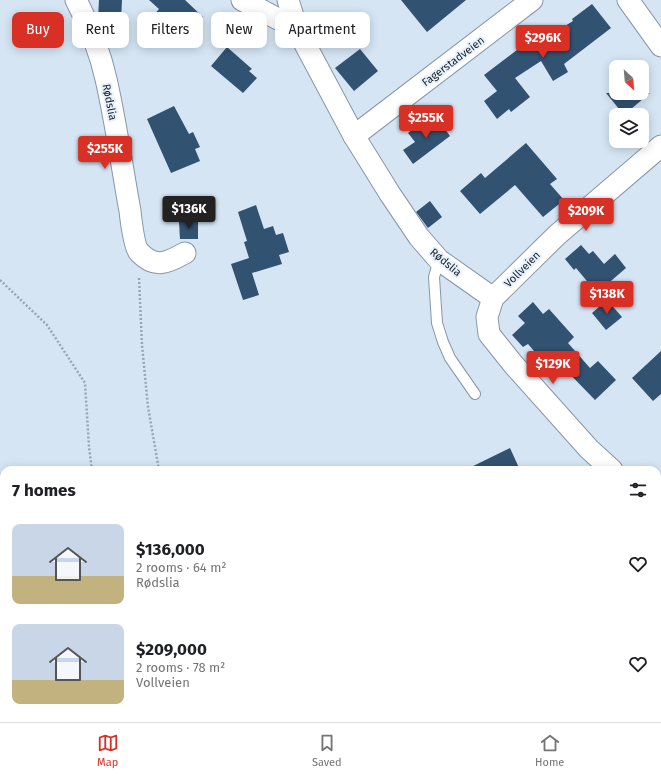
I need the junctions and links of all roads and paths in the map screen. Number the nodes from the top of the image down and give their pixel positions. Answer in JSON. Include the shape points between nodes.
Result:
{"nodes":[{"id":1,"x":76,"y":0,"type":"edge"},
{"id":2,"x":242,"y":0,"type":"edge"},
{"id":3,"x":288,"y":0,"type":"edge"},
{"id":4,"x":532,"y":0,"type":"edge"},
{"id":5,"x":628,"y":0,"type":"edge"},
{"id":6,"x":292,"y":12,"type":"edge"},
{"id":7,"x":275,"y":17,"type":"edge"},
{"id":8,"x":661,"y":46,"type":"edge"},
{"id":9,"x":307,"y":48,"type":"edge"},
{"id":10,"x":354,"y":136,"type":"junction"},
{"id":11,"x":661,"y":146,"type":"edge"},
{"id":12,"x":138,"y":251,"type":"junction"},
{"id":13,"x":185,"y":253,"type":"dead end"},
{"id":14,"x":439,"y":260,"type":"junction"},
{"id":15,"x":0,"y":280,"type":"edge"},
{"id":16,"x":493,"y":298,"type":"junction"},
{"id":17,"x":475,"y":394,"type":"dead end"},
{"id":18,"x":91,"y":466,"type":"edge"},
{"id":19,"x":158,"y":466,"type":"edge"},
{"id":20,"x":608,"y":466,"type":"edge"}],
"edges":[{"from":1,"to":12,"type":"street","name":"Rødslia","via":[[98,52],[106,79]]},
{"from":2,"to":7,"type":"street"},
{"from":3,"to":6,"type":"street","name":"Rødslia"},
{"from":4,"to":10,"type":"street","name":"Fagerstadveien"},
{"from":5,"to":8,"type":"street"},
{"from":9,"to":10,"type":"street","name":"Rødslia"},
{"from":10,"to":14,"type":"street","name":"Rødslia","via":[[419,237]]},
{"from":11,"to":16,"type":"street","name":"Vollveien","via":[[557,234]]},
{"from":12,"to":13,"type":"street","via":[[151,262],[160,264]]},
{"from":12,"to":19,"type":"path","via":[[142,345],[148,407]]},
{"from":14,"to":16,"type":"street","name":"Rødslia"},
{"from":14,"to":17,"type":"lane","via":[[434,277],[437,323],[450,358]]},
{"from":15,"to":18,"type":"path","via":[[47,325],[85,383]]},
{"from":16,"to":20,"type":"street","via":[[487,317],[489,334],[584,444]]}]}
